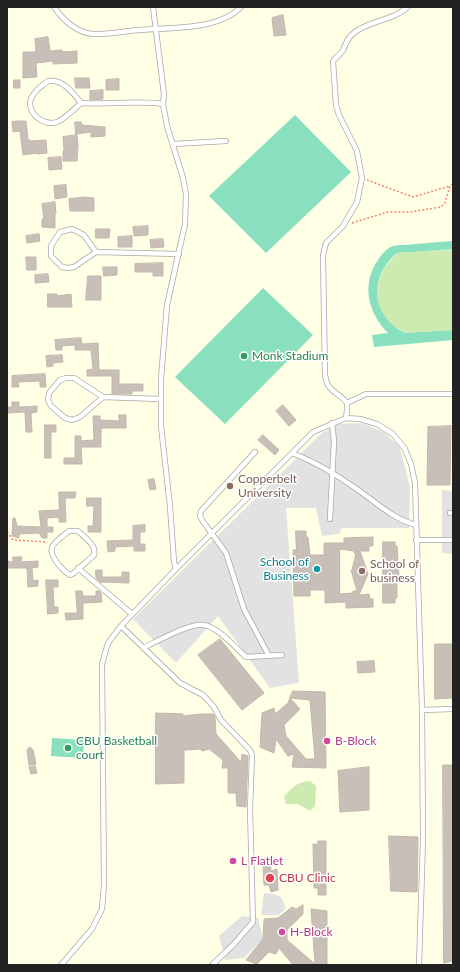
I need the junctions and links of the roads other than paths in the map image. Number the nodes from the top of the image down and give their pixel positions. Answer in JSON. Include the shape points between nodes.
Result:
{"nodes":[{"id":1,"x":54,"y":7,"type":"edge"},
{"id":2,"x":153,"y":7,"type":"edge"},
{"id":3,"x":241,"y":7,"type":"edge"},
{"id":4,"x":408,"y":7,"type":"edge"},
{"id":5,"x":155,"y":29,"type":"junction"},
{"id":6,"x":81,"y":103,"type":"junction"},
{"id":7,"x":163,"y":104,"type":"junction"},
{"id":8,"x":226,"y":140,"type":"dead end"},
{"id":9,"x":173,"y":144,"type":"junction"},
{"id":10,"x":96,"y":252,"type":"junction"},
{"id":11,"x":179,"y":254,"type":"junction"},
{"id":12,"x":453,"y":394,"type":"edge"},
{"id":13,"x":102,"y":397,"type":"junction"},
{"id":14,"x":160,"y":399,"type":"junction"},
{"id":15,"x":347,"y":403,"type":"junction"},
{"id":16,"x":346,"y":418,"type":"junction"},
{"id":17,"x":332,"y":423,"type":"junction"},
{"id":18,"x":255,"y":452,"type":"dead end"},
{"id":19,"x":292,"y":453,"type":"junction"},
{"id":20,"x":333,"y":475,"type":"junction"},
{"id":21,"x":330,"y":519,"type":"dead end"},
{"id":22,"x":416,"y":525,"type":"junction"},
{"id":23,"x":211,"y":533,"type":"junction"},
{"id":24,"x":416,"y":540,"type":"junction"},
{"id":25,"x":453,"y":540,"type":"edge"},
{"id":26,"x":78,"y":568,"type":"junction"},
{"id":27,"x":176,"y":568,"type":"junction"},
{"id":28,"x":132,"y":614,"type":"junction"},
{"id":29,"x":121,"y":626,"type":"junction"},
{"id":30,"x":143,"y":648,"type":"junction"},
{"id":31,"x":282,"y":655,"type":"dead end"},
{"id":32,"x":269,"y":656,"type":"junction"},
{"id":33,"x":453,"y":709,"type":"edge"},
{"id":34,"x":422,"y":710,"type":"junction"},
{"id":35,"x":61,"y":965,"type":"edge"},
{"id":36,"x":212,"y":965,"type":"edge"},
{"id":37,"x":419,"y":965,"type":"edge"}],
"edges":[{"from":1,"to":5,"type":"lane","via":[[67,22],[93,34]]},
{"from":2,"to":5,"type":"lane"},
{"from":3,"to":5,"type":"lane","via":[[229,17],[214,22],[169,30]]},
{"from":4,"to":15,"type":"lane","via":[[400,13],[366,25],[355,32],[333,61],[336,105],[357,151],[362,178],[357,202],[343,226],[326,243],[323,255],[325,368],[328,385]]},
{"from":5,"to":7,"type":"lane","via":[[164,94]]},
{"from":6,"to":6,"type":"lane","via":[[57,122],[48,123],[40,120],[32,111],[30,104],[36,90],[48,81],[65,86]]},
{"from":6,"to":7,"type":"lane"},
{"from":7,"to":9,"type":"lane"},
{"from":8,"to":9,"type":"lane"},
{"from":9,"to":11,"type":"lane","via":[[186,194],[185,224]]},
{"from":10,"to":10,"type":"lane","via":[[68,268],[62,267],[50,251],[60,232],[72,229],[84,235]]},
{"from":10,"to":11,"type":"lane"},
{"from":11,"to":14,"type":"lane","via":[[167,305]]},
{"from":12,"to":15,"type":"lane","via":[[366,394]]},
{"from":13,"to":13,"type":"lane","via":[[80,417],[72,420],[65,418],[48,400],[60,380],[66,378],[74,378]]},
{"from":13,"to":14,"type":"lane"},
{"from":14,"to":27,"type":"lane"},
{"from":15,"to":16,"type":"lane"},
{"from":16,"to":17,"type":"lane"},
{"from":16,"to":22,"type":"lane","via":[[377,424],[393,434],[405,450],[415,483]]},
{"from":17,"to":19,"type":"lane","via":[[313,432]]},
{"from":17,"to":20,"type":"lane"},
{"from":18,"to":23,"type":"lane","via":[[201,511],[200,516]]},
{"from":19,"to":20,"type":"lane"},
{"from":19,"to":23,"type":"lane"},
{"from":20,"to":21,"type":"lane"},
{"from":20,"to":22,"type":"lane","via":[[397,518]]},
{"from":22,"to":24,"type":"lane"},
{"from":23,"to":27,"type":"lane"},
{"from":23,"to":32,"type":"lane","via":[[226,553],[244,609]]},
{"from":24,"to":25,"type":"lane"},
{"from":24,"to":34,"type":"lane"},
{"from":26,"to":26,"type":"lane","via":[[74,573],[65,573],[52,555],[52,547],[69,531],[78,531],[95,552]]},
{"from":26,"to":28,"type":"lane"},
{"from":27,"to":28,"type":"lane"},
{"from":28,"to":29,"type":"lane"},
{"from":29,"to":30,"type":"lane"},
{"from":29,"to":35,"type":"lane","via":[[108,643],[102,664],[102,909],[92,929]]},
{"from":30,"to":32,"type":"lane","via":[[193,626],[205,625],[222,634],[246,657]]},
{"from":30,"to":36,"type":"lane","via":[[180,683],[204,695],[221,720],[252,755],[250,809],[253,922]]},
{"from":31,"to":32,"type":"lane"},
{"from":33,"to":34,"type":"lane"},
{"from":34,"to":37,"type":"lane","via":[[423,840]]}]}
